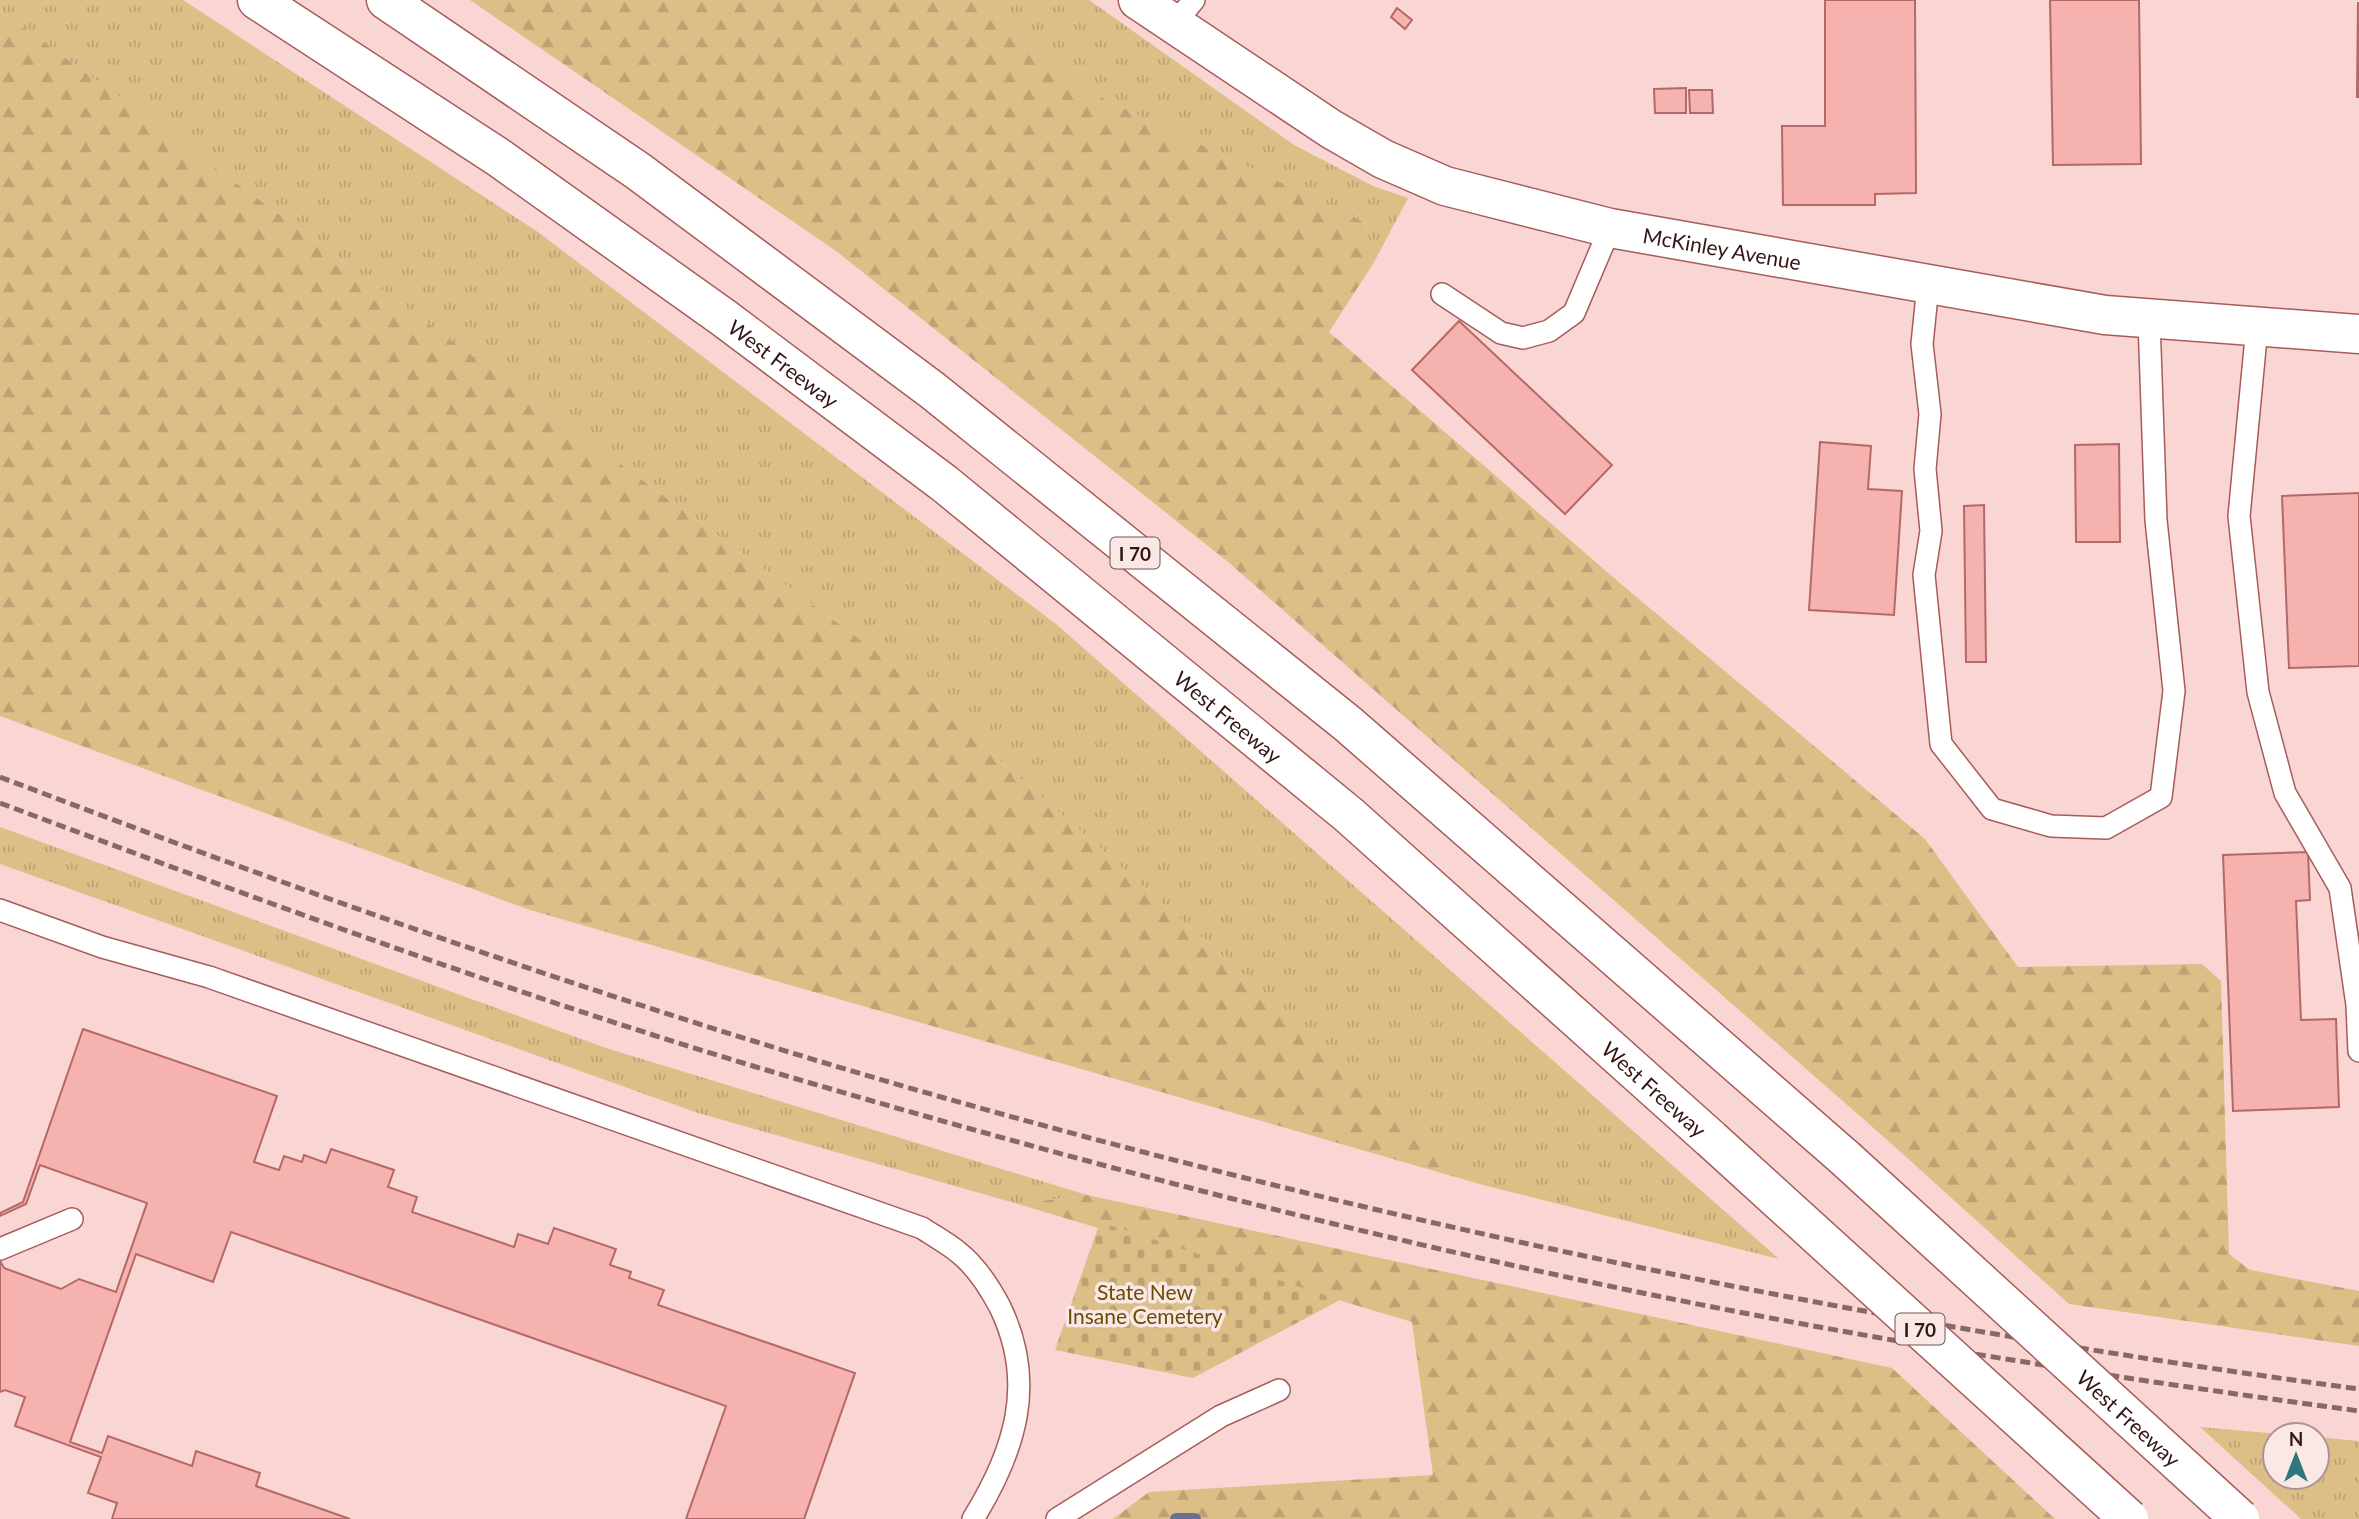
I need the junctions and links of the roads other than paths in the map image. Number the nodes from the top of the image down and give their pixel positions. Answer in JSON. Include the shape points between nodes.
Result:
{"nodes":[{"id":1,"x":257,"y":0,"type":"edge"},
{"id":2,"x":386,"y":0,"type":"edge"},
{"id":3,"x":1138,"y":0,"type":"edge"},
{"id":4,"x":1183,"y":13,"type":"edge"},
{"id":5,"x":1610,"y":228,"type":"junction"},
{"id":6,"x":1928,"y":285,"type":"junction"},
{"id":7,"x":1443,"y":294,"type":"dead end"},
{"id":8,"x":2149,"y":320,"type":"junction"},
{"id":9,"x":2257,"y":327,"type":"junction"},
{"id":10,"x":2359,"y":334,"type":"edge"},
{"id":11,"x":0,"y":910,"type":"edge"},
{"id":12,"x":2359,"y":1051,"type":"edge"},
{"id":13,"x":72,"y":1219,"type":"dead end"},
{"id":14,"x":0,"y":1249,"type":"edge"},
{"id":15,"x":1279,"y":1390,"type":"dead end"},
{"id":16,"x":973,"y":1519,"type":"edge"},
{"id":17,"x":1057,"y":1519,"type":"edge"},
{"id":18,"x":2129,"y":1519,"type":"edge"},
{"id":19,"x":2240,"y":1519,"type":"edge"}],
"edges":[{"from":1,"to":18,"type":"main road","name":"West Freeway","number":"I 70","bridge":true,"via":[[498,157],[945,484],[1349,815]]},
{"from":2,"to":19,"type":"main road","name":"West Freeway","number":"I 70","bridge":true,"via":[[638,171],[943,399],[1348,723],[1845,1158]]},
{"from":3,"to":4,"type":"main road","name":"McKinley Avenue"},
{"from":4,"to":5,"type":"main road","name":"McKinley Avenue","via":[[1383,159],[1445,186]]},
{"from":5,"to":6,"type":"main road","name":"McKinley Avenue"},
{"from":5,"to":7,"type":"lane","via":[[1574,313],[1549,331],[1523,338],[1501,332]]},
{"from":6,"to":8,"type":"main road","name":"McKinley Avenue"},
{"from":6,"to":8,"type":"lane","via":[[1922,344],[1930,414],[1925,469],[1931,531],[1924,575],[1941,744],[1992,809],[2051,826],[2106,828],[2161,797],[2174,691],[2156,520]]},
{"from":8,"to":9,"type":"main road","name":"McKinley Avenue"},
{"from":9,"to":10,"type":"main road","name":"McKinley Avenue"},
{"from":9,"to":12,"type":"lane","via":[[2239,516],[2259,692],[2285,793],[2340,888]]},
{"from":11,"to":16,"type":"lane","via":[[103,947],[209,976],[922,1228],[960,1253],[990,1289],[1012,1331],[1021,1383],[1013,1435]]},
{"from":13,"to":14,"type":"lane"},
{"from":15,"to":17,"type":"lane","via":[[1221,1416]]}]}
